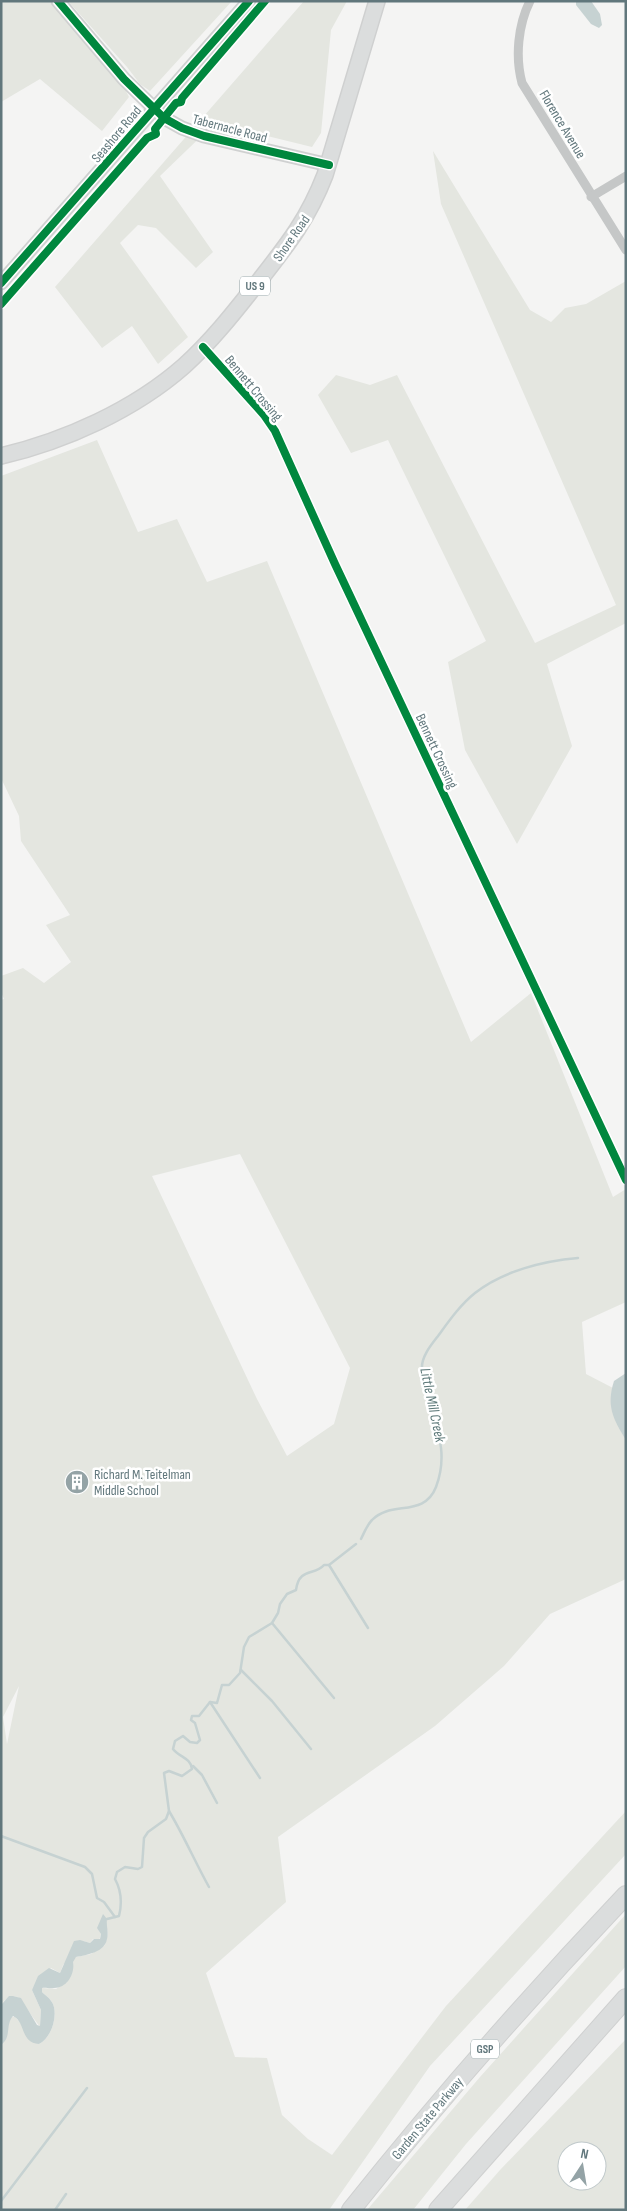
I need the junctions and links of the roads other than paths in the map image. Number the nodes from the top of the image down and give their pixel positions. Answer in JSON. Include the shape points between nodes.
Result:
{"nodes":[{"id":1,"x":58,"y":1,"type":"edge"},
{"id":2,"x":249,"y":1,"type":"edge"},
{"id":3,"x":377,"y":1,"type":"edge"},
{"id":4,"x":530,"y":1,"type":"edge"},
{"id":5,"x":154,"y":109,"type":"junction"},
{"id":6,"x":328,"y":165,"type":"junction"},
{"id":7,"x":626,"y":176,"type":"edge"},
{"id":8,"x":592,"y":197,"type":"junction"},
{"id":9,"x":626,"y":250,"type":"edge"},
{"id":10,"x":1,"y":283,"type":"edge"},
{"id":11,"x":203,"y":347,"type":"junction"},
{"id":12,"x":1,"y":456,"type":"edge"},
{"id":13,"x":626,"y":1180,"type":"edge"},
{"id":14,"x":626,"y":1895,"type":"edge"},
{"id":15,"x":626,"y":1998,"type":"edge"},
{"id":16,"x":351,"y":2210,"type":"edge"},
{"id":17,"x":438,"y":2210,"type":"edge"}],
"edges":[{"from":1,"to":5,"type":"street","name":"Tabernacle Road"},
{"from":2,"to":5,"type":"street","name":"Seashore Road"},
{"from":3,"to":6,"type":"main road","name":"Shore Road","number":"US 9"},
{"from":4,"to":8,"type":"street","name":"Florence Avenue","via":[[522,24],[518,56],[522,83]]},
{"from":5,"to":6,"type":"street","name":"Tabernacle Road","via":[[182,128],[204,136]]},
{"from":5,"to":10,"type":"street","name":"Seashore Road"},
{"from":6,"to":11,"type":"main road","name":"Shore Road","number":"US 9","via":[[317,196],[296,234]]},
{"from":7,"to":8,"type":"street"},
{"from":8,"to":9,"type":"street","name":"Florence Avenue"},
{"from":11,"to":12,"type":"main road","name":"Shore Road","number":"US 9","via":[[183,367],[112,414],[56,439]]},
{"from":11,"to":13,"type":"street","name":"Bennett Crossing","via":[[274,430]]},
{"from":14,"to":16,"type":"highway","name":"Garden State Parkway","number":"GSP","via":[[510,2021]]},
{"from":15,"to":17,"type":"highway"}]}
